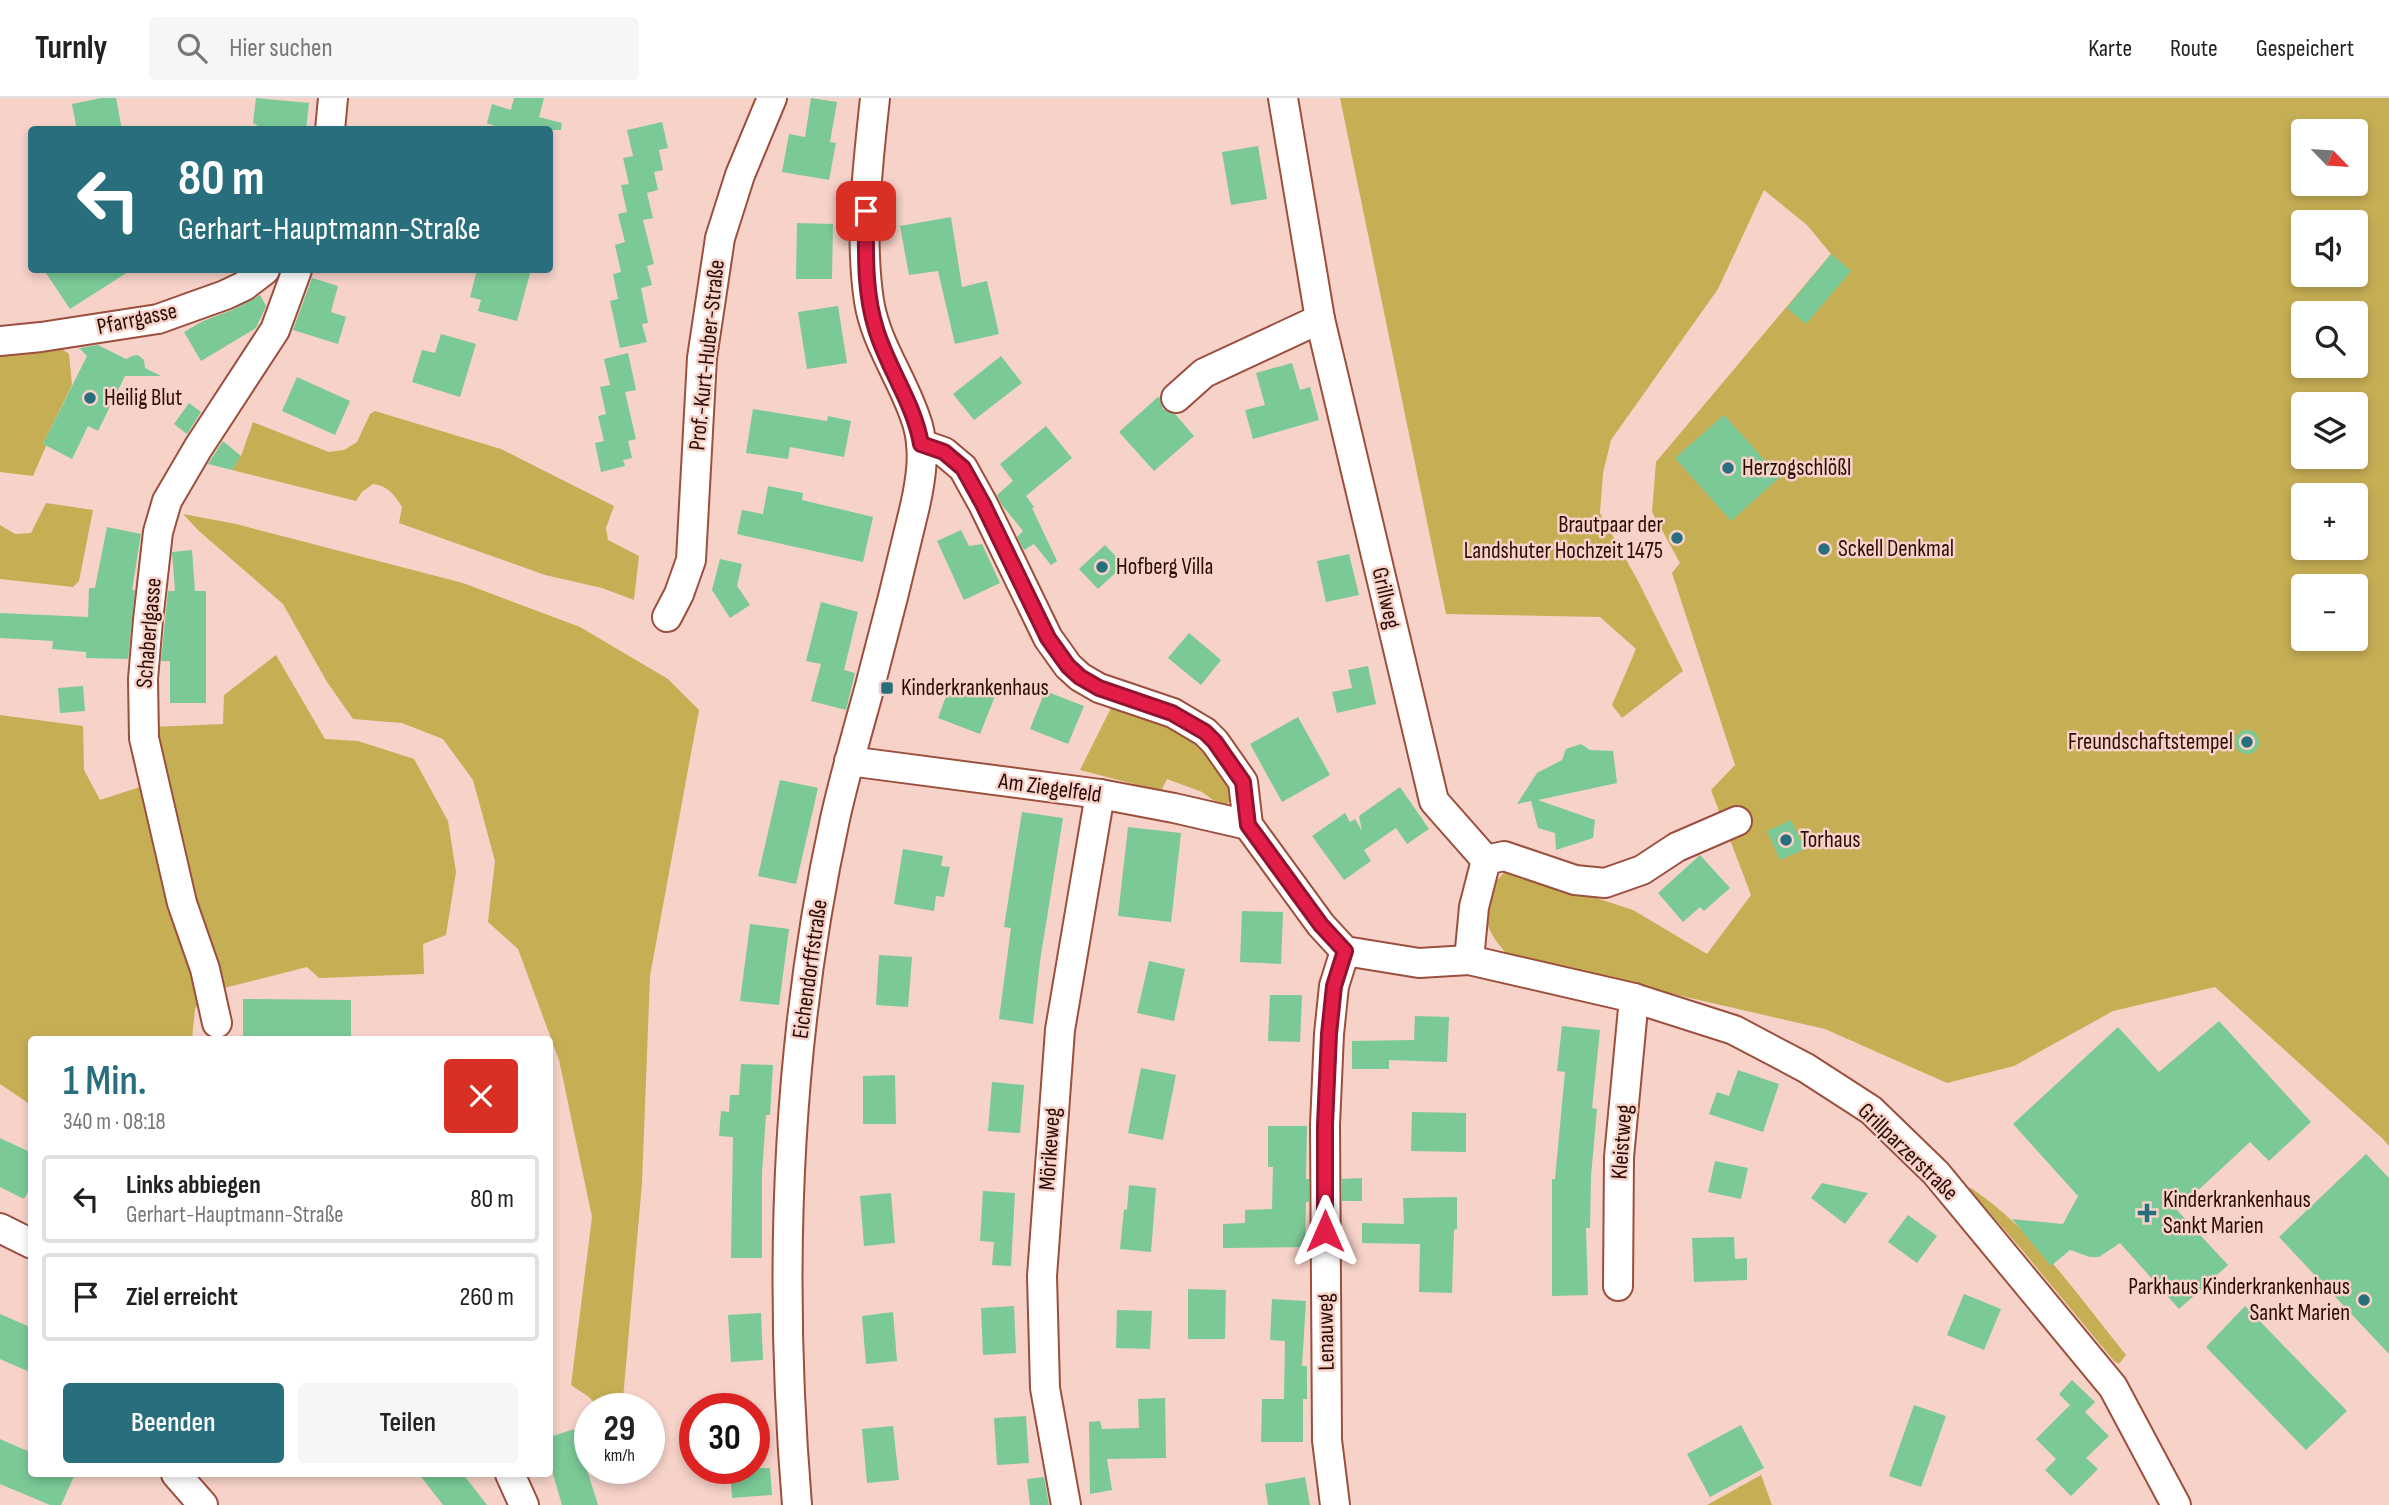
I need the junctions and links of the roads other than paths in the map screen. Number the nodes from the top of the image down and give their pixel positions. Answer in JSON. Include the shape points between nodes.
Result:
{"nodes":[{"id":1,"x":333,"y":98,"type":"edge"},
{"id":2,"x":772,"y":98,"type":"edge"},
{"id":3,"x":875,"y":98,"type":"edge"},
{"id":4,"x":1283,"y":98,"type":"edge"},
{"id":5,"x":330,"y":126,"type":"edge"},
{"id":6,"x":261,"y":273,"type":"edge"},
{"id":7,"x":296,"y":273,"type":"edge"},
{"id":8,"x":1320,"y":319,"type":"junction"},
{"id":9,"x":0,"y":341,"type":"edge"},
{"id":10,"x":1176,"y":398,"type":"dead end"},
{"id":11,"x":921,"y":444,"type":"junction"},
{"id":12,"x":667,"y":617,"type":"dead end"},
{"id":13,"x":849,"y":761,"type":"junction"},
{"id":14,"x":1100,"y":794,"type":"junction"},
{"id":15,"x":1737,"y":821,"type":"dead end"},
{"id":16,"x":1248,"y":825,"type":"junction"},
{"id":17,"x":1486,"y":860,"type":"junction"},
{"id":18,"x":1345,"y":951,"type":"junction"},
{"id":19,"x":1469,"y":960,"type":"junction"},
{"id":20,"x":1634,"y":998,"type":"junction"},
{"id":21,"x":217,"y":1023,"type":"dead end"},
{"id":22,"x":0,"y":1228,"type":"edge"},
{"id":23,"x":28,"y":1242,"type":"edge"},
{"id":24,"x":1618,"y":1286,"type":"dead end"},
{"id":25,"x":179,"y":1477,"type":"edge"},
{"id":26,"x":511,"y":1477,"type":"edge"},
{"id":27,"x":203,"y":1505,"type":"edge"},
{"id":28,"x":524,"y":1505,"type":"edge"},
{"id":29,"x":797,"y":1505,"type":"edge"},
{"id":30,"x":1066,"y":1505,"type":"edge"},
{"id":31,"x":1335,"y":1505,"type":"edge"},
{"id":32,"x":2176,"y":1505,"type":"edge"}],
"edges":[{"from":1,"to":5,"type":"street"},
{"from":2,"to":12,"type":"street","name":"Prof.-Kurt-Huber-Straße","via":[[720,238],[702,358],[691,560]]},
{"from":3,"to":11,"type":"street","name":"Eichendorffstraße","via":[[866,190],[870,303]]},
{"from":4,"to":8,"type":"street","name":"Grillweg"},
{"from":6,"to":9,"type":"street","name":"Pfarrgasse","via":[[225,295],[158,318]]},
{"from":7,"to":21,"type":"street","name":"Schaberlgasse","via":[[275,330],[167,501],[158,532],[148,620],[144,738],[182,903],[205,969]]},
{"from":8,"to":10,"type":"street","via":[[1203,373]]},
{"from":8,"to":17,"type":"street","name":"Grillweg","via":[[1434,800]]},
{"from":11,"to":13,"type":"street","name":"Eichendorffstraße","via":[[915,506]]},
{"from":11,"to":16,"type":"street","via":[[944,452],[963,468],[1048,638],[1068,666],[1099,688],[1172,713],[1205,732],[1243,782]]},
{"from":13,"to":14,"type":"street","name":"Am Ziegelfeld"},
{"from":13,"to":29,"type":"street","name":"Eichendorffstraße","via":[[813,943],[792,1105],[788,1325]]},
{"from":14,"to":16,"type":"street","name":"Am Ziegelfeld"},
{"from":14,"to":30,"type":"street","name":"Mörikeweg","via":[[1060,1030],[1042,1276],[1045,1388]]},
{"from":15,"to":17,"type":"street","via":[[1677,847],[1642,870],[1605,883],[1574,880],[1504,856]]},
{"from":16,"to":18,"type":"street"},
{"from":17,"to":19,"type":"street","via":[[1474,906]]},
{"from":18,"to":19,"type":"street","name":"Grillparzerstraße","via":[[1419,963]]},
{"from":18,"to":31,"type":"street","name":"Lenauweg","via":[[1334,986],[1325,1125],[1327,1440]]},
{"from":19,"to":20,"type":"street","name":"Grillparzerstraße"},
{"from":20,"to":24,"type":"street","name":"Kleistweg","via":[[1619,1157]]},
{"from":20,"to":32,"type":"street","name":"Grillparzerstraße","via":[[1734,1030],[1871,1110],[1936,1173],[2113,1387]]},
{"from":22,"to":23,"type":"street"},
{"from":25,"to":27,"type":"street"},
{"from":26,"to":28,"type":"street"}]}
